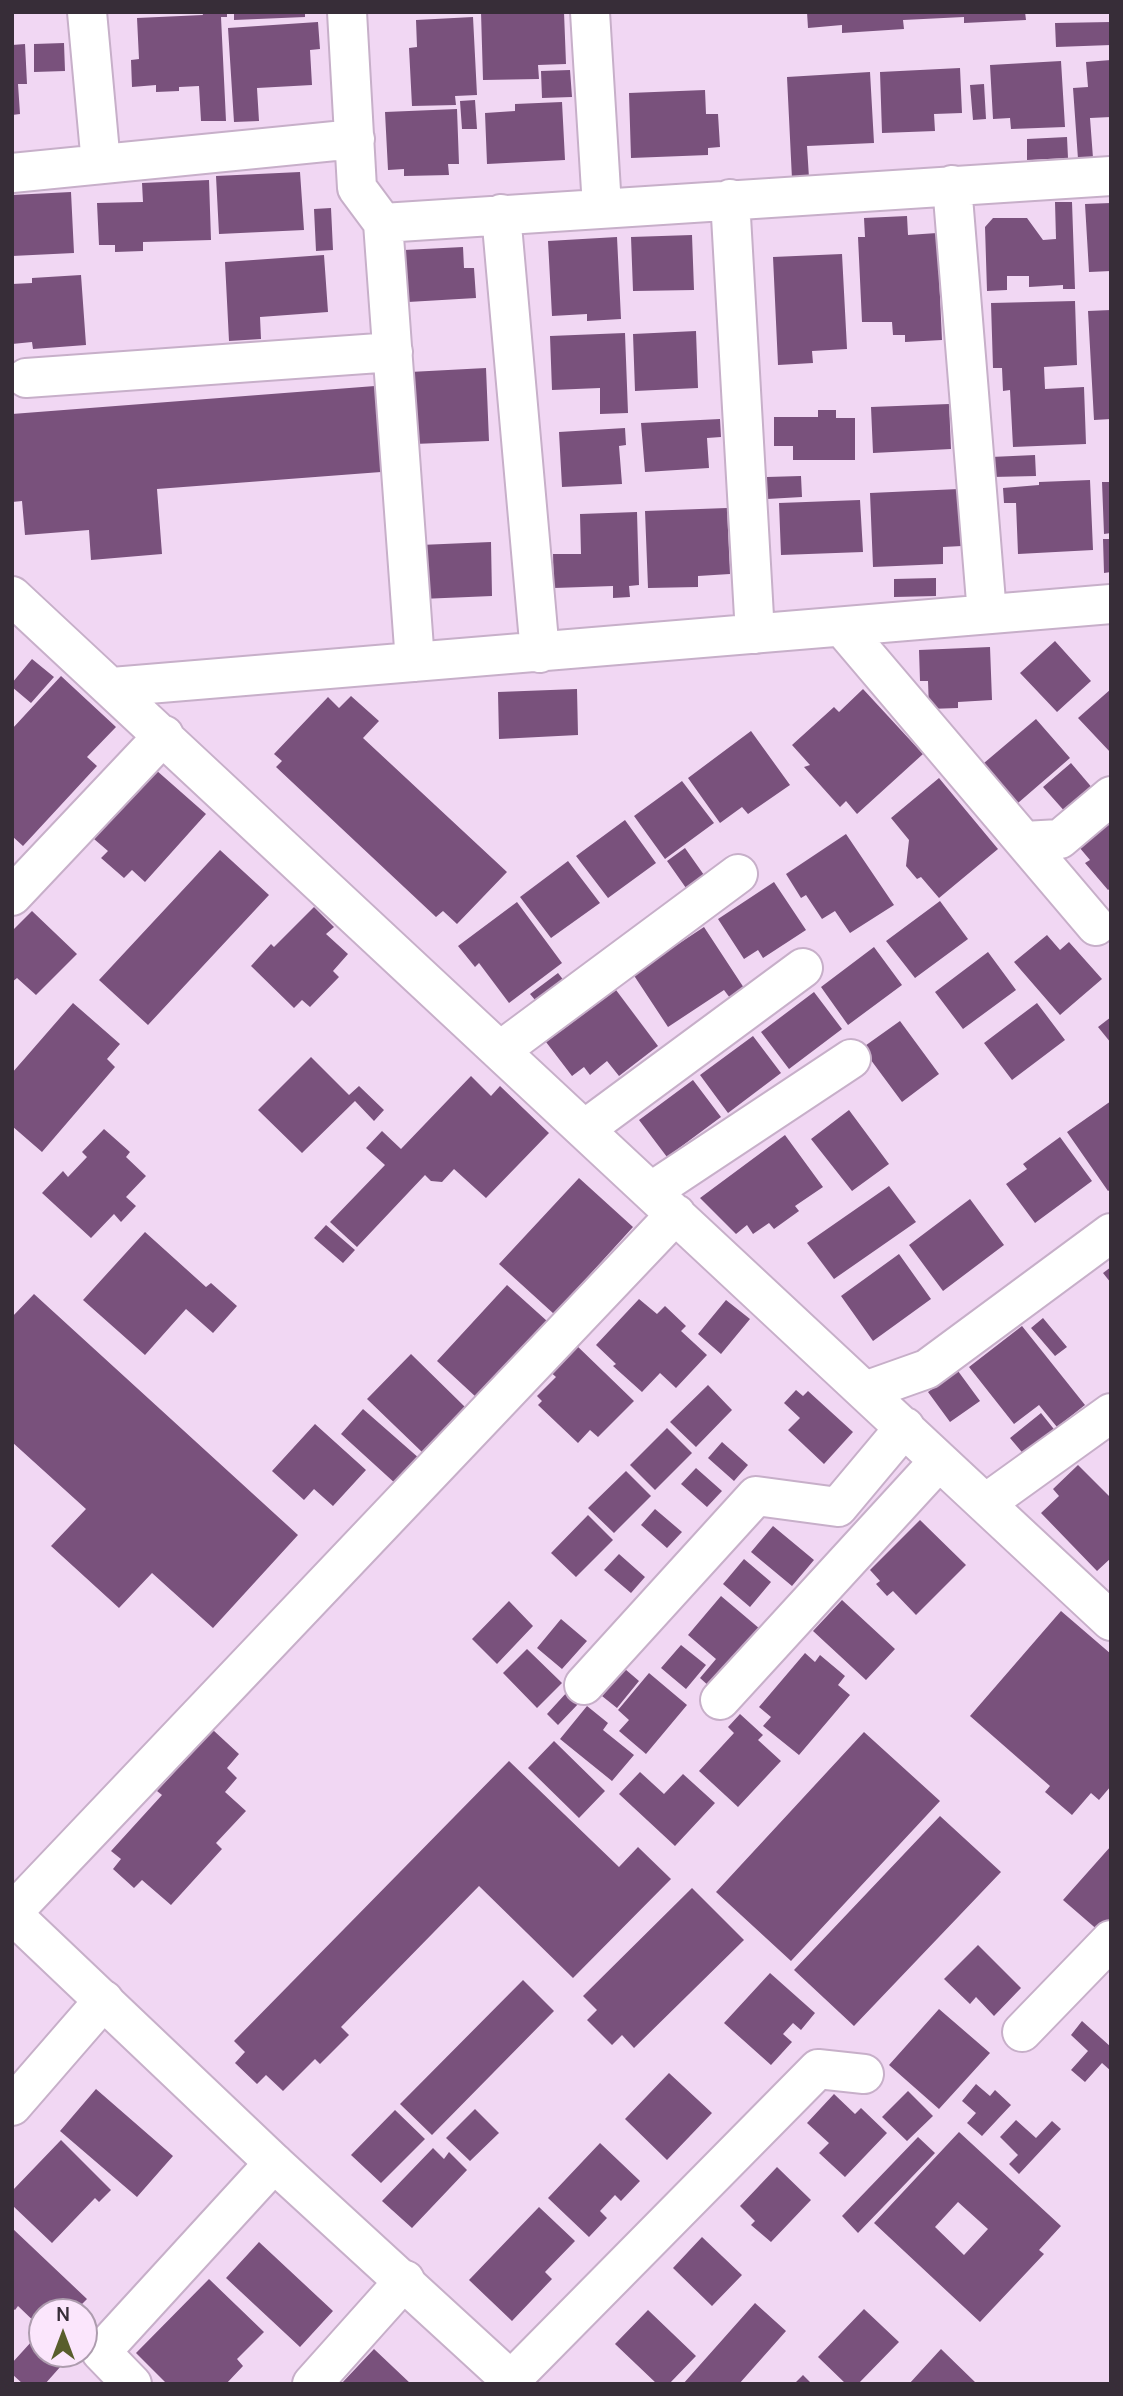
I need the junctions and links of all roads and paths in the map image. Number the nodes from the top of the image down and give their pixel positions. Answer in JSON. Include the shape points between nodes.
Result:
{"nodes":[{"id":1,"x":87,"y":12,"type":"edge"},
{"id":2,"x":347,"y":12,"type":"edge"},
{"id":3,"x":590,"y":12,"type":"edge"},
{"id":4,"x":355,"y":139,"type":"junction"},
{"id":5,"x":101,"y":164,"type":"junction"},
{"id":6,"x":12,"y":173,"type":"edge"},
{"id":7,"x":1111,"y":176,"type":"edge"},
{"id":8,"x":952,"y":185,"type":"junction"},
{"id":9,"x":730,"y":199,"type":"junction"},
{"id":10,"x":603,"y":207,"type":"junction"},
{"id":11,"x":501,"y":214,"type":"junction"},
{"id":12,"x":383,"y":223,"type":"junction"},
{"id":13,"x":393,"y":352,"type":"junction"},
{"id":14,"x":26,"y":378,"type":"dead end"},
{"id":15,"x":12,"y":596,"type":"edge"},
{"id":16,"x":1111,"y":604,"type":"edge"},
{"id":17,"x":987,"y":614,"type":"junction"},
{"id":18,"x":842,"y":627,"type":"junction"},
{"id":19,"x":755,"y":634,"type":"junction"},
{"id":20,"x":540,"y":653,"type":"junction"},
{"id":21,"x":415,"y":662,"type":"junction"},
{"id":22,"x":112,"y":687,"type":"junction"},
{"id":23,"x":164,"y":735,"type":"junction"},
{"id":24,"x":1111,"y":796,"type":"edge"},
{"id":25,"x":1024,"y":841,"type":"junction"},
{"id":26,"x":738,"y":874,"type":"dead end"},
{"id":27,"x":12,"y":896,"type":"edge"},
{"id":28,"x":1096,"y":926,"type":"dead end"},
{"id":29,"x":803,"y":968,"type":"dead end"},
{"id":30,"x":501,"y":1050,"type":"junction"},
{"id":31,"x":851,"y":1059,"type":"dead end"},
{"id":32,"x":585,"y":1129,"type":"junction"},
{"id":33,"x":664,"y":1203,"type":"junction"},
{"id":34,"x":1111,"y":1233,"type":"edge"},
{"id":35,"x":865,"y":1391,"type":"junction"},
{"id":36,"x":1111,"y":1413,"type":"edge"},
{"id":37,"x":905,"y":1427,"type":"junction"},
{"id":38,"x":939,"y":1461,"type":"junction"},
{"id":39,"x":986,"y":1503,"type":"junction"},
{"id":40,"x":1103,"y":1602,"type":"edge"},
{"id":41,"x":584,"y":1685,"type":"dead end"},
{"id":42,"x":720,"y":1700,"type":"dead end"},
{"id":43,"x":12,"y":1913,"type":"edge"},
{"id":44,"x":1111,"y":1940,"type":"edge"},
{"id":45,"x":104,"y":2000,"type":"junction"},
{"id":46,"x":1022,"y":2032,"type":"dead end"},
{"id":47,"x":864,"y":2074,"type":"dead end"},
{"id":48,"x":12,"y":2106,"type":"edge"},
{"id":49,"x":274,"y":2163,"type":"junction"},
{"id":50,"x":405,"y":2280,"type":"junction"},
{"id":51,"x":513,"y":2382,"type":"edge"},
{"id":52,"x":132,"y":2384,"type":"edge"},
{"id":53,"x":312,"y":2384,"type":"edge"}],
"edges":[{"from":1,"to":5,"type":"street"},
{"from":2,"to":4,"type":"street"},
{"from":3,"to":10,"type":"street"},
{"from":4,"to":5,"type":"street"},
{"from":4,"to":12,"type":"street","via":[[357,188]]},
{"from":5,"to":6,"type":"street"},
{"from":7,"to":8,"type":"street"},
{"from":8,"to":9,"type":"street"},
{"from":8,"to":17,"type":"street"},
{"from":9,"to":10,"type":"street"},
{"from":9,"to":19,"type":"street"},
{"from":10,"to":11,"type":"street"},
{"from":11,"to":12,"type":"street"},
{"from":11,"to":20,"type":"street"},
{"from":12,"to":13,"type":"street"},
{"from":13,"to":14,"type":"street"},
{"from":13,"to":21,"type":"street"},
{"from":15,"to":22,"type":"street"},
{"from":16,"to":17,"type":"street"},
{"from":17,"to":18,"type":"street"},
{"from":18,"to":19,"type":"street"},
{"from":18,"to":25,"type":"street"},
{"from":19,"to":20,"type":"street"},
{"from":20,"to":21,"type":"street"},
{"from":21,"to":22,"type":"street"},
{"from":22,"to":23,"type":"street"},
{"from":23,"to":27,"type":"street"},
{"from":23,"to":30,"type":"street"},
{"from":24,"to":25,"type":"street","via":[[1060,839]]},
{"from":25,"to":28,"type":"street"},
{"from":26,"to":30,"type":"street"},
{"from":29,"to":32,"type":"street"},
{"from":30,"to":32,"type":"street"},
{"from":31,"to":33,"type":"street"},
{"from":32,"to":33,"type":"street"},
{"from":33,"to":35,"type":"street"},
{"from":33,"to":43,"type":"street"},
{"from":34,"to":35,"type":"street","via":[[927,1369]]},
{"from":35,"to":37,"type":"street"},
{"from":36,"to":39,"type":"street"},
{"from":37,"to":38,"type":"street"},
{"from":37,"to":41,"type":"street","via":[[838,1507],[756,1496]]},
{"from":38,"to":39,"type":"street"},
{"from":38,"to":42,"type":"street"},
{"from":39,"to":40,"type":"street"},
{"from":43,"to":45,"type":"street"},
{"from":44,"to":46,"type":"street"},
{"from":45,"to":48,"type":"street"},
{"from":45,"to":49,"type":"street"},
{"from":47,"to":51,"type":"street","via":[[817,2069]]},
{"from":49,"to":50,"type":"street"},
{"from":49,"to":52,"type":"street","via":[[101,2352]]},
{"from":50,"to":51,"type":"street"},
{"from":50,"to":53,"type":"street"}]}
